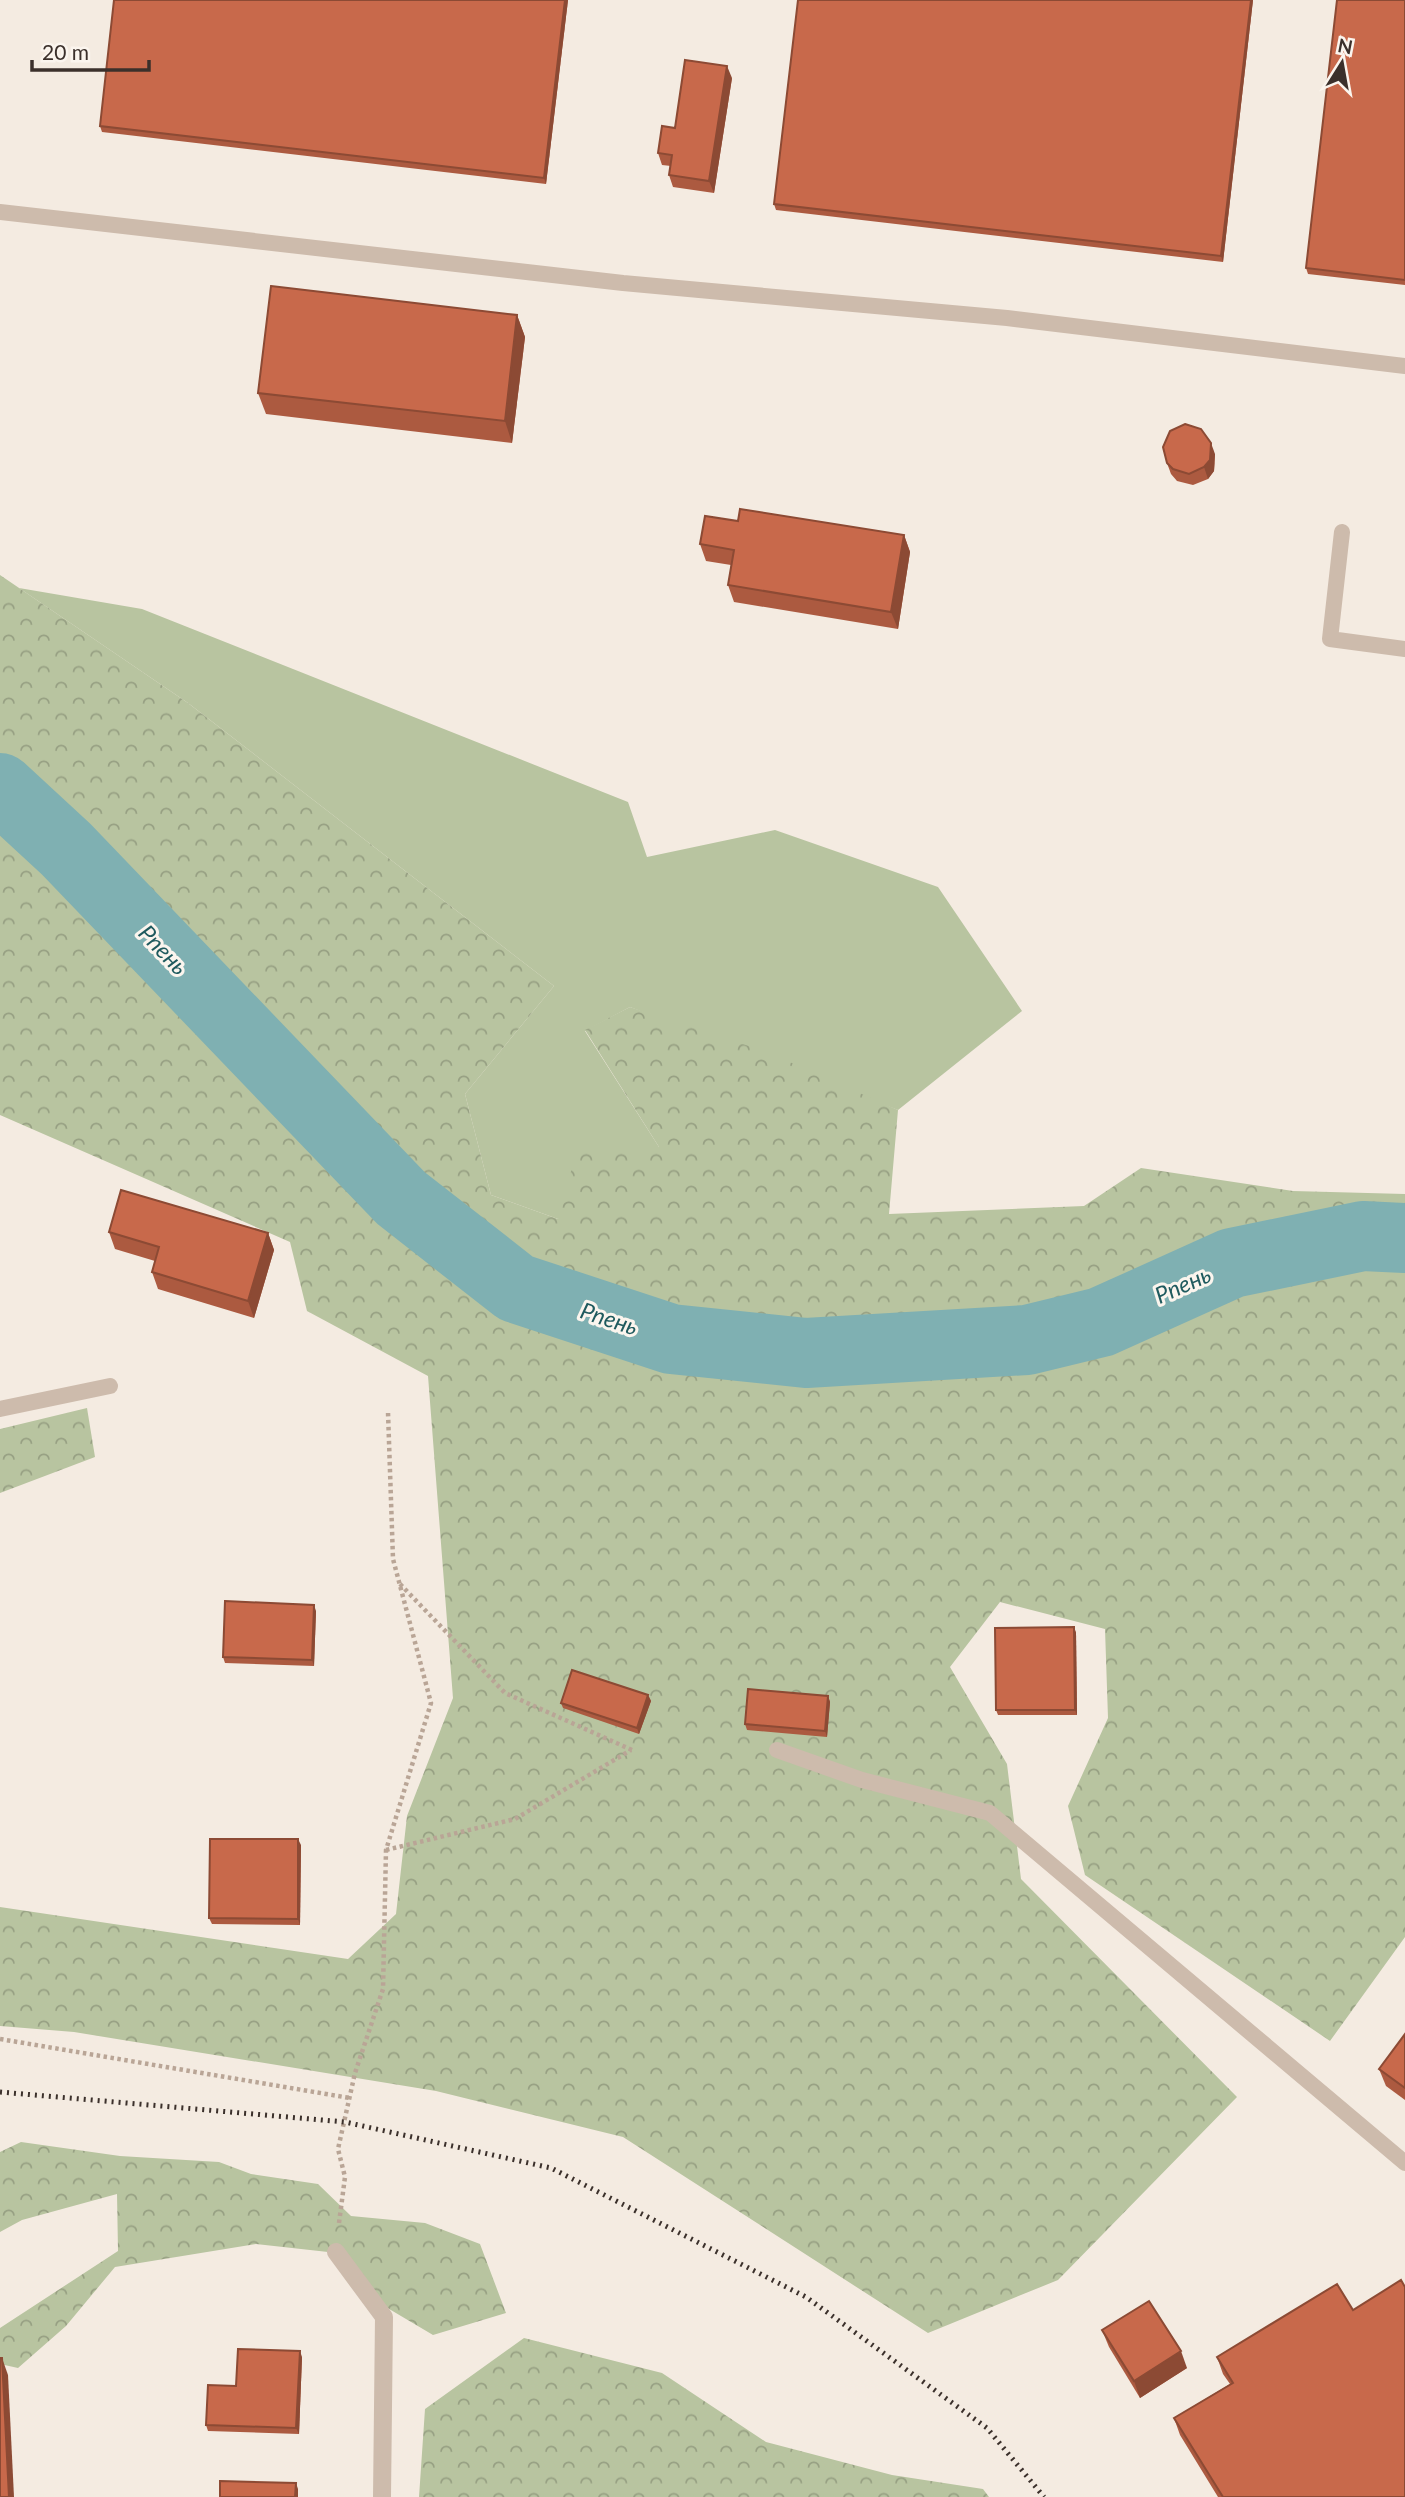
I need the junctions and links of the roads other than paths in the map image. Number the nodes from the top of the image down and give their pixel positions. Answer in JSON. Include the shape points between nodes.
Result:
{"nodes":[{"id":1,"x":0,"y":212,"type":"edge"},
{"id":2,"x":1405,"y":366,"type":"edge"},
{"id":3,"x":1342,"y":532,"type":"dead end"},
{"id":4,"x":1405,"y":649,"type":"edge"},
{"id":5,"x":110,"y":1386,"type":"dead end"},
{"id":6,"x":0,"y":1409,"type":"edge"},
{"id":7,"x":776,"y":1750,"type":"dead end"},
{"id":8,"x":1405,"y":2163,"type":"edge"},
{"id":9,"x":335,"y":2252,"type":"road end"},
{"id":10,"x":382,"y":2497,"type":"edge"}],
"edges":[{"from":1,"to":2,"type":"lane","via":[[623,283],[1007,318]]},
{"from":3,"to":4,"type":"lane","via":[[1330,639]]},
{"from":5,"to":6,"type":"lane"},
{"from":7,"to":8,"type":"lane","via":[[863,1780],[990,1813]]},
{"from":9,"to":10,"type":"street","via":[[384,2317]]}]}
